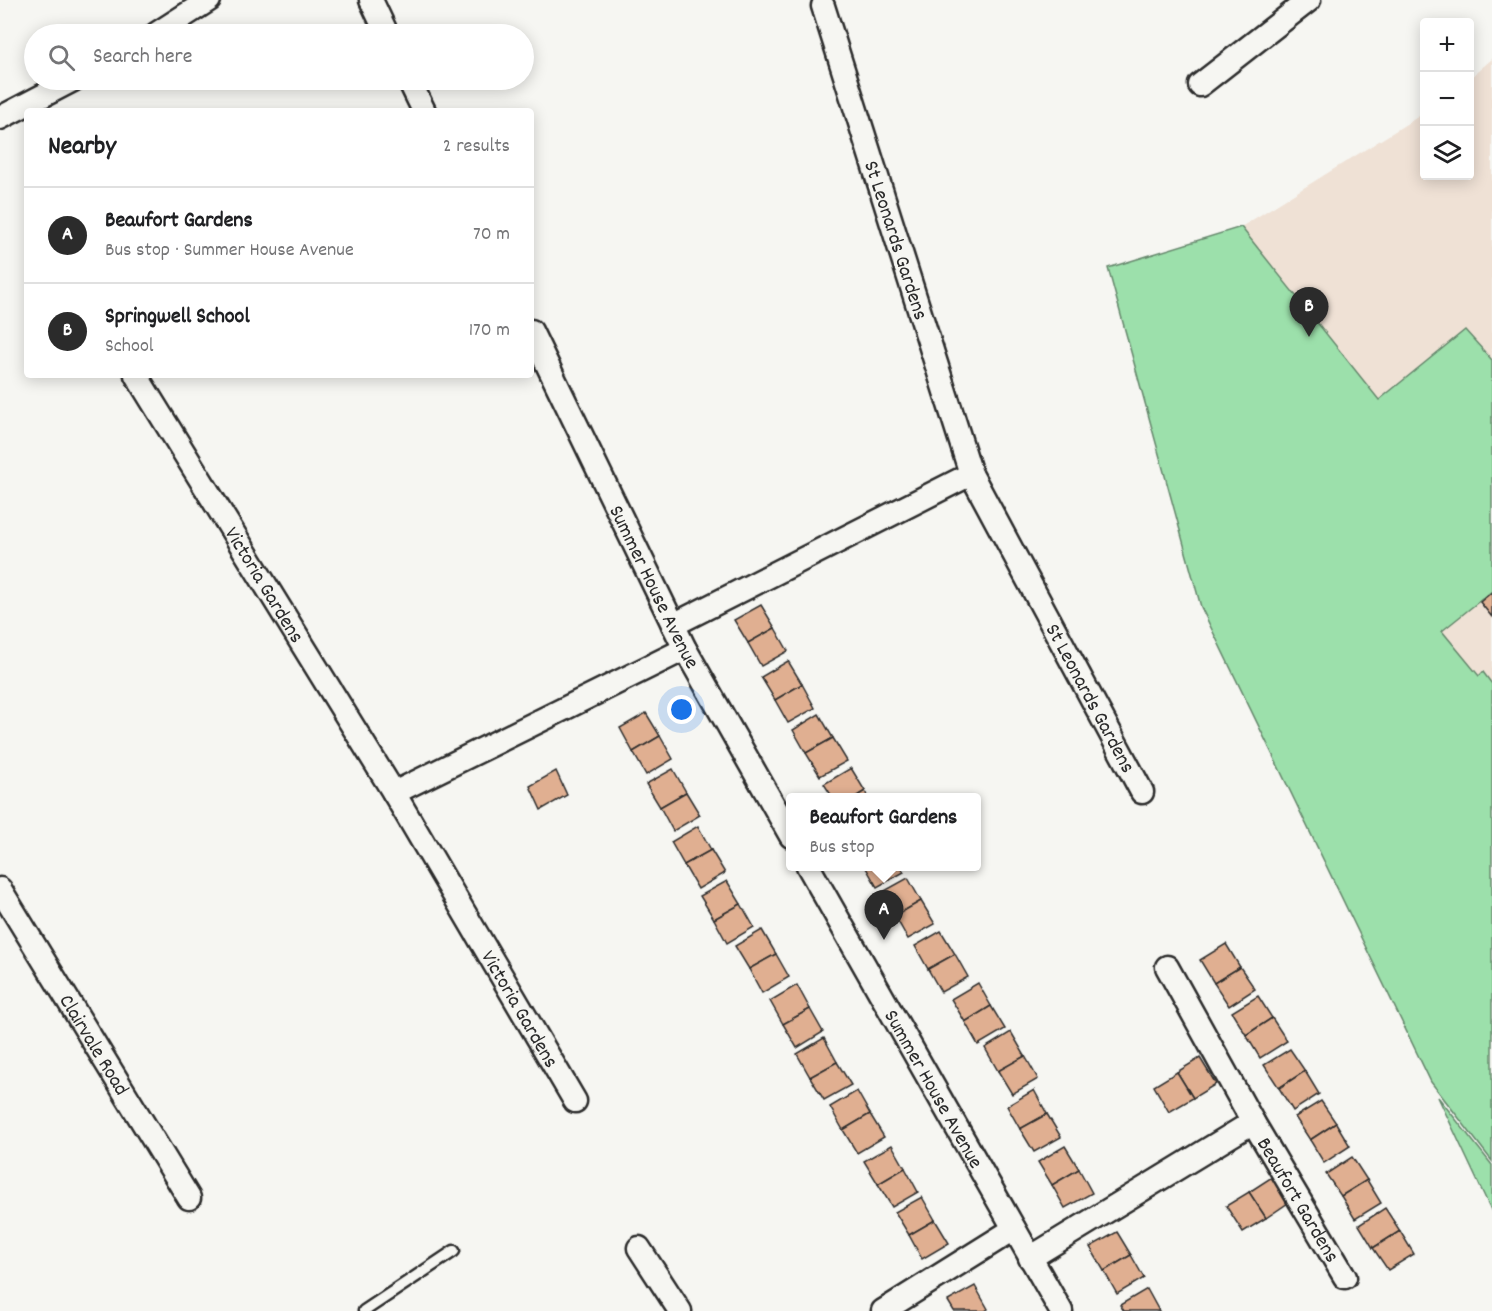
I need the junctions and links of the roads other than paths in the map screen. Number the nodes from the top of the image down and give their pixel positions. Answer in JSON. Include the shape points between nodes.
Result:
{"nodes":[{"id":1,"x":209,"y":0,"type":"edge"},
{"id":2,"x":370,"y":0,"type":"edge"},
{"id":3,"x":1309,"y":0,"type":"edge"},
{"id":4,"x":823,"y":6,"type":"dead end"},
{"id":5,"x":172,"y":24,"type":"edge"},
{"id":6,"x":382,"y":24,"type":"edge"},
{"id":7,"x":1200,"y":85,"type":"dead end"},
{"id":8,"x":54,"y":90,"type":"edge"},
{"id":9,"x":414,"y":90,"type":"edge"},
{"id":10,"x":423,"y":108,"type":"edge"},
{"id":11,"x":0,"y":118,"type":"edge"},
{"id":12,"x":534,"y":337,"type":"edge"},
{"id":13,"x":138,"y":378,"type":"edge"},
{"id":14,"x":971,"y":474,"type":"junction"},
{"id":15,"x":673,"y":625,"type":"junction"},
{"id":16,"x":685,"y":649,"type":"junction"},
{"id":17,"x":1142,"y":792,"type":"dead end"},
{"id":18,"x":394,"y":793,"type":"junction"},
{"id":19,"x":786,"y":827,"type":"edge"},
{"id":20,"x":810,"y":871,"type":"edge"},
{"id":21,"x":0,"y":889,"type":"edge"},
{"id":22,"x":1167,"y":967,"type":"dead end"},
{"id":23,"x":575,"y":1101,"type":"dead end"},
{"id":24,"x":1253,"y":1122,"type":"junction"},
{"id":25,"x":189,"y":1198,"type":"dead end"},
{"id":26,"x":1014,"y":1229,"type":"junction"},
{"id":27,"x":639,"y":1248,"type":"dead end"},
{"id":28,"x":454,"y":1251,"type":"dead end"},
{"id":29,"x":1030,"y":1258,"type":"junction"},
{"id":30,"x":1345,"y":1277,"type":"dead end"},
{"id":31,"x":364,"y":1311,"type":"edge"},
{"id":32,"x":680,"y":1311,"type":"edge"},
{"id":33,"x":883,"y":1311,"type":"edge"},
{"id":34,"x":1061,"y":1311,"type":"edge"}],
"edges":[{"from":1,"to":5,"type":"street"},
{"from":2,"to":6,"type":"street"},
{"from":3,"to":7,"type":"street"},
{"from":4,"to":14,"type":"street","name":"St Leonards Gardens"},
{"from":8,"to":11,"type":"street"},
{"from":9,"to":10,"type":"street"},
{"from":12,"to":15,"type":"street","name":"Summer House Avenue"},
{"from":13,"to":18,"type":"street","name":"Victoria Gardens"},
{"from":14,"to":15,"type":"street"},
{"from":14,"to":17,"type":"street","name":"St Leonards Gardens"},
{"from":15,"to":16,"type":"street","name":"Summer House Avenue"},
{"from":16,"to":18,"type":"street"},
{"from":16,"to":19,"type":"street","name":"Summer House Avenue"},
{"from":18,"to":23,"type":"street","name":"Victoria Gardens"},
{"from":20,"to":26,"type":"street","name":"Summer House Avenue"},
{"from":21,"to":25,"type":"street","name":"Clairvale Road"},
{"from":22,"to":24,"type":"street","name":"Beaufort Gardens"},
{"from":24,"to":29,"type":"street","name":"Beaufort Gardens"},
{"from":24,"to":30,"type":"street","name":"Beaufort Gardens"},
{"from":26,"to":29,"type":"street","name":"Summer House Avenue"},
{"from":26,"to":33,"type":"street"},
{"from":27,"to":32,"type":"street"},
{"from":28,"to":31,"type":"lane"},
{"from":29,"to":34,"type":"street","name":"Summer House Avenue"}]}
